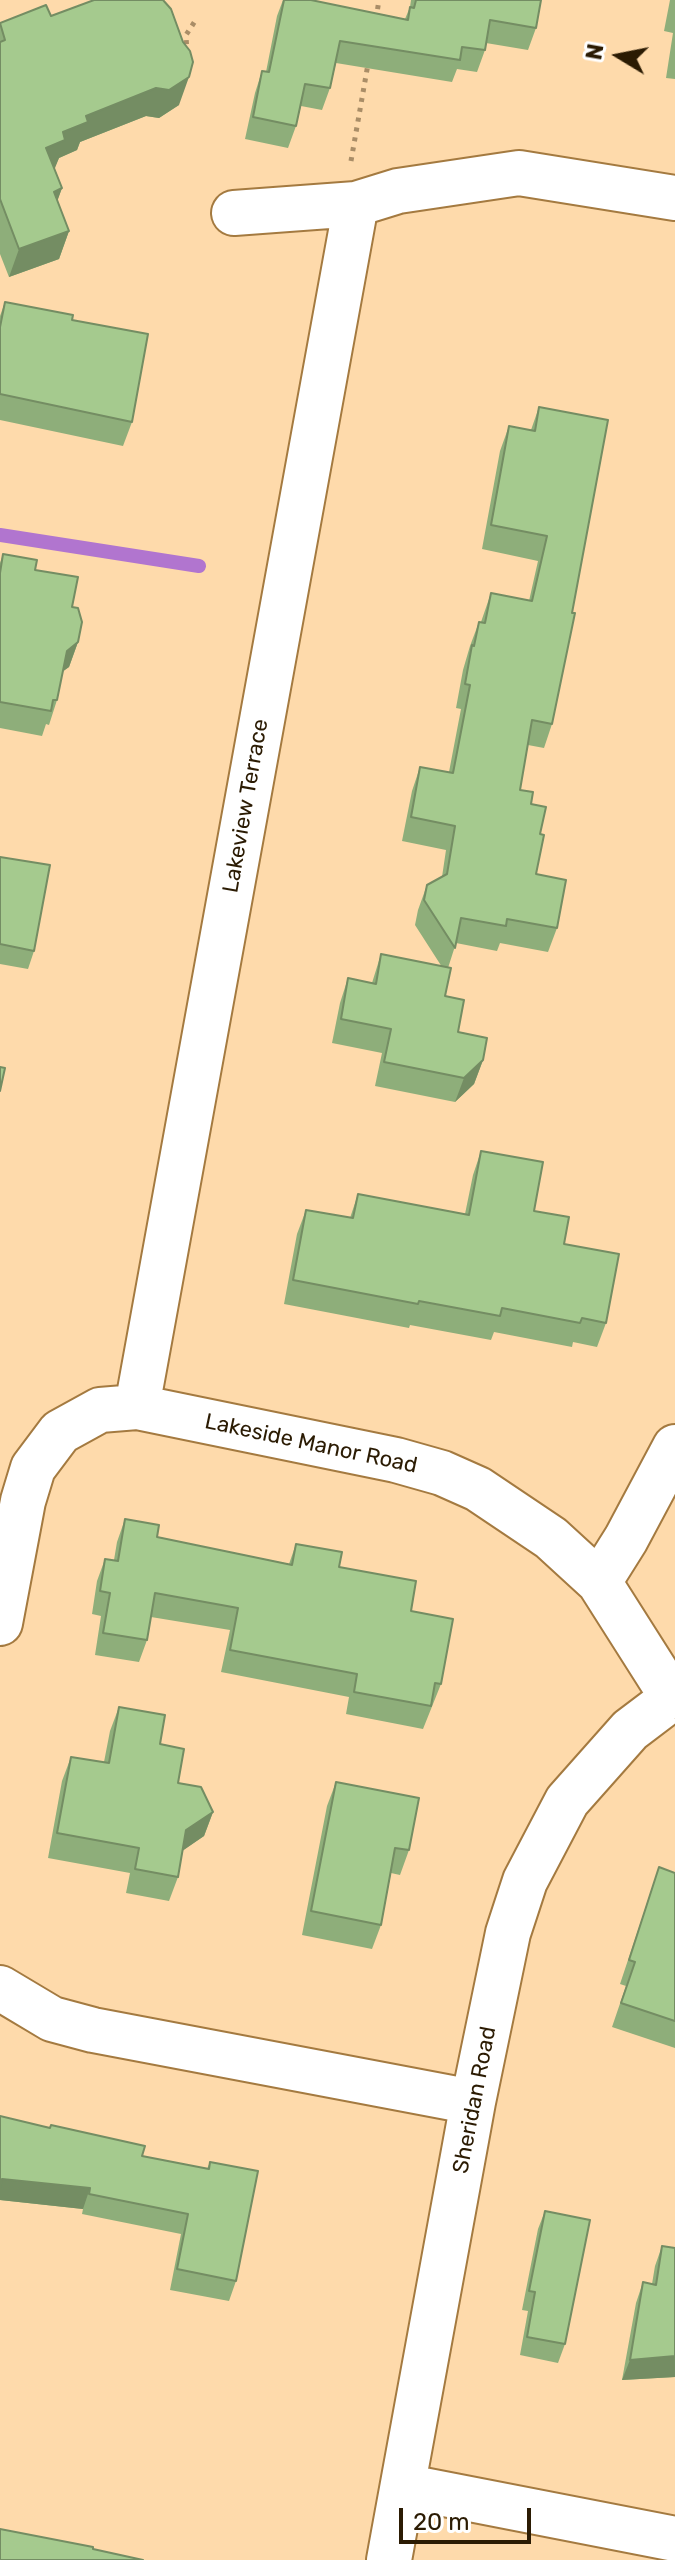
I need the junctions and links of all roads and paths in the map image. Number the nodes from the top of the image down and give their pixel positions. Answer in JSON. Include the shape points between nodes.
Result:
{"nodes":[{"id":1,"x":379,"y":0,"type":"edge"},
{"id":2,"x":197,"y":18,"type":"dead end"},
{"id":3,"x":374,"y":29,"type":"edge"},
{"id":4,"x":369,"y":59,"type":"edge"},
{"id":5,"x":182,"y":61,"type":"edge"},
{"id":6,"x":675,"y":198,"type":"edge"},
{"id":7,"x":350,"y":205,"type":"junction"},
{"id":8,"x":234,"y":213,"type":"dead end"},
{"id":9,"x":137,"y":1407,"type":"junction"},
{"id":10,"x":675,"y":1447,"type":"edge"},
{"id":11,"x":599,"y":1582,"type":"junction"},
{"id":12,"x":0,"y":1623,"type":"edge"},
{"id":13,"x":674,"y":1696,"type":"edge"},
{"id":14,"x":0,"y":1988,"type":"edge"},
{"id":15,"x":473,"y":2102,"type":"junction"},
{"id":16,"x":403,"y":2486,"type":"junction"},
{"id":17,"x":675,"y":2539,"type":"edge"},
{"id":18,"x":389,"y":2560,"type":"edge"}],
"edges":[{"from":1,"to":3,"type":"path"},
{"from":2,"to":5,"type":"path","via":[[186,35],[188,52]]},
{"from":4,"to":7,"type":"path"},
{"from":6,"to":7,"type":"street","via":[[519,173],[398,191]]},
{"from":7,"to":8,"type":"street"},
{"from":7,"to":9,"type":"street","name":"Lakeview Terrace"},
{"from":9,"to":11,"type":"street","name":"Lakeside Manor Road","via":[[442,1473],[478,1489],[551,1538]]},
{"from":9,"to":12,"type":"street","name":"Lakeside Manor Road","via":[[100,1410],[60,1432],[33,1468]]},
{"from":10,"to":11,"type":"street"},
{"from":11,"to":13,"type":"street","name":"Lakeside Manor Road"},
{"from":13,"to":15,"type":"street","name":"Sheridan Road","via":[[630,1730],[567,1801],[525,1881],[508,1933]]},
{"from":14,"to":15,"type":"street","via":[[52,2019],[93,2030]]},
{"from":15,"to":16,"type":"street","name":"Sheridan Road"},
{"from":16,"to":17,"type":"street"},
{"from":16,"to":18,"type":"street","name":"Sheridan Road"}]}
